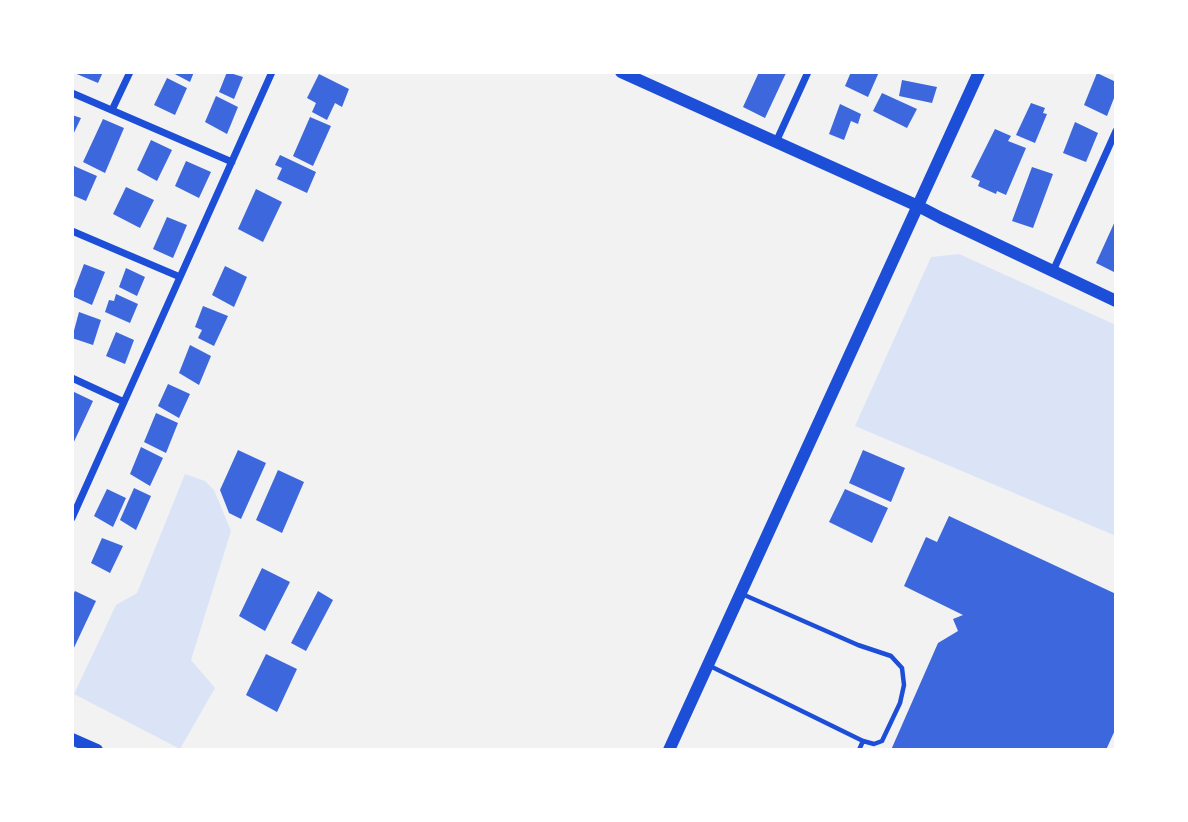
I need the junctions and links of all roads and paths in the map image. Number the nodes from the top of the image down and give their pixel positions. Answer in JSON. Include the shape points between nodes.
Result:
{"nodes":[{"id":1,"x":130,"y":72,"type":"edge"},
{"id":2,"x":272,"y":72,"type":"edge"},
{"id":3,"x":808,"y":72,"type":"edge"},
{"id":4,"x":979,"y":72,"type":"edge"},
{"id":5,"x":629,"y":73,"type":"edge"},
{"id":6,"x":72,"y":93,"type":"edge"},
{"id":7,"x":112,"y":110,"type":"junction"},
{"id":8,"x":1116,"y":131,"type":"edge"},
{"id":9,"x":776,"y":142,"type":"junction"},
{"id":10,"x":232,"y":162,"type":"junction"},
{"id":11,"x":918,"y":206,"type":"junction"},
{"id":12,"x":72,"y":231,"type":"edge"},
{"id":13,"x":1053,"y":271,"type":"junction"},
{"id":14,"x":180,"y":277,"type":"junction"},
{"id":15,"x":1116,"y":301,"type":"edge"},
{"id":16,"x":72,"y":378,"type":"edge"},
{"id":17,"x":124,"y":402,"type":"junction"},
{"id":18,"x":72,"y":518,"type":"edge"},
{"id":19,"x":741,"y":593,"type":"junction"},
{"id":20,"x":708,"y":665,"type":"junction"},
{"id":21,"x":72,"y":739,"type":"edge"},
{"id":22,"x":863,"y":741,"type":"junction"},
{"id":23,"x":97,"y":750,"type":"edge"},
{"id":24,"x":669,"y":750,"type":"edge"},
{"id":25,"x":859,"y":750,"type":"edge"}],
"edges":[{"from":1,"to":7,"type":"street"},
{"from":2,"to":10,"type":"street"},
{"from":3,"to":9,"type":"street"},
{"from":4,"to":11,"type":"street"},
{"from":5,"to":9,"type":"street"},
{"from":6,"to":7,"type":"street"},
{"from":7,"to":10,"type":"street"},
{"from":8,"to":13,"type":"street"},
{"from":9,"to":11,"type":"street"},
{"from":10,"to":14,"type":"street"},
{"from":11,"to":13,"type":"street"},
{"from":11,"to":19,"type":"street"},
{"from":12,"to":14,"type":"street"},
{"from":13,"to":15,"type":"street"},
{"from":14,"to":17,"type":"street"},
{"from":16,"to":17,"type":"street"},
{"from":17,"to":18,"type":"street"},
{"from":19,"to":20,"type":"street"},
{"from":19,"to":22,"type":"lane","via":[[891,656],[902,667],[900,703],[882,741]]},
{"from":20,"to":22,"type":"lane"},
{"from":20,"to":24,"type":"street"},
{"from":21,"to":23,"type":"street"},
{"from":22,"to":25,"type":"lane"}]}
